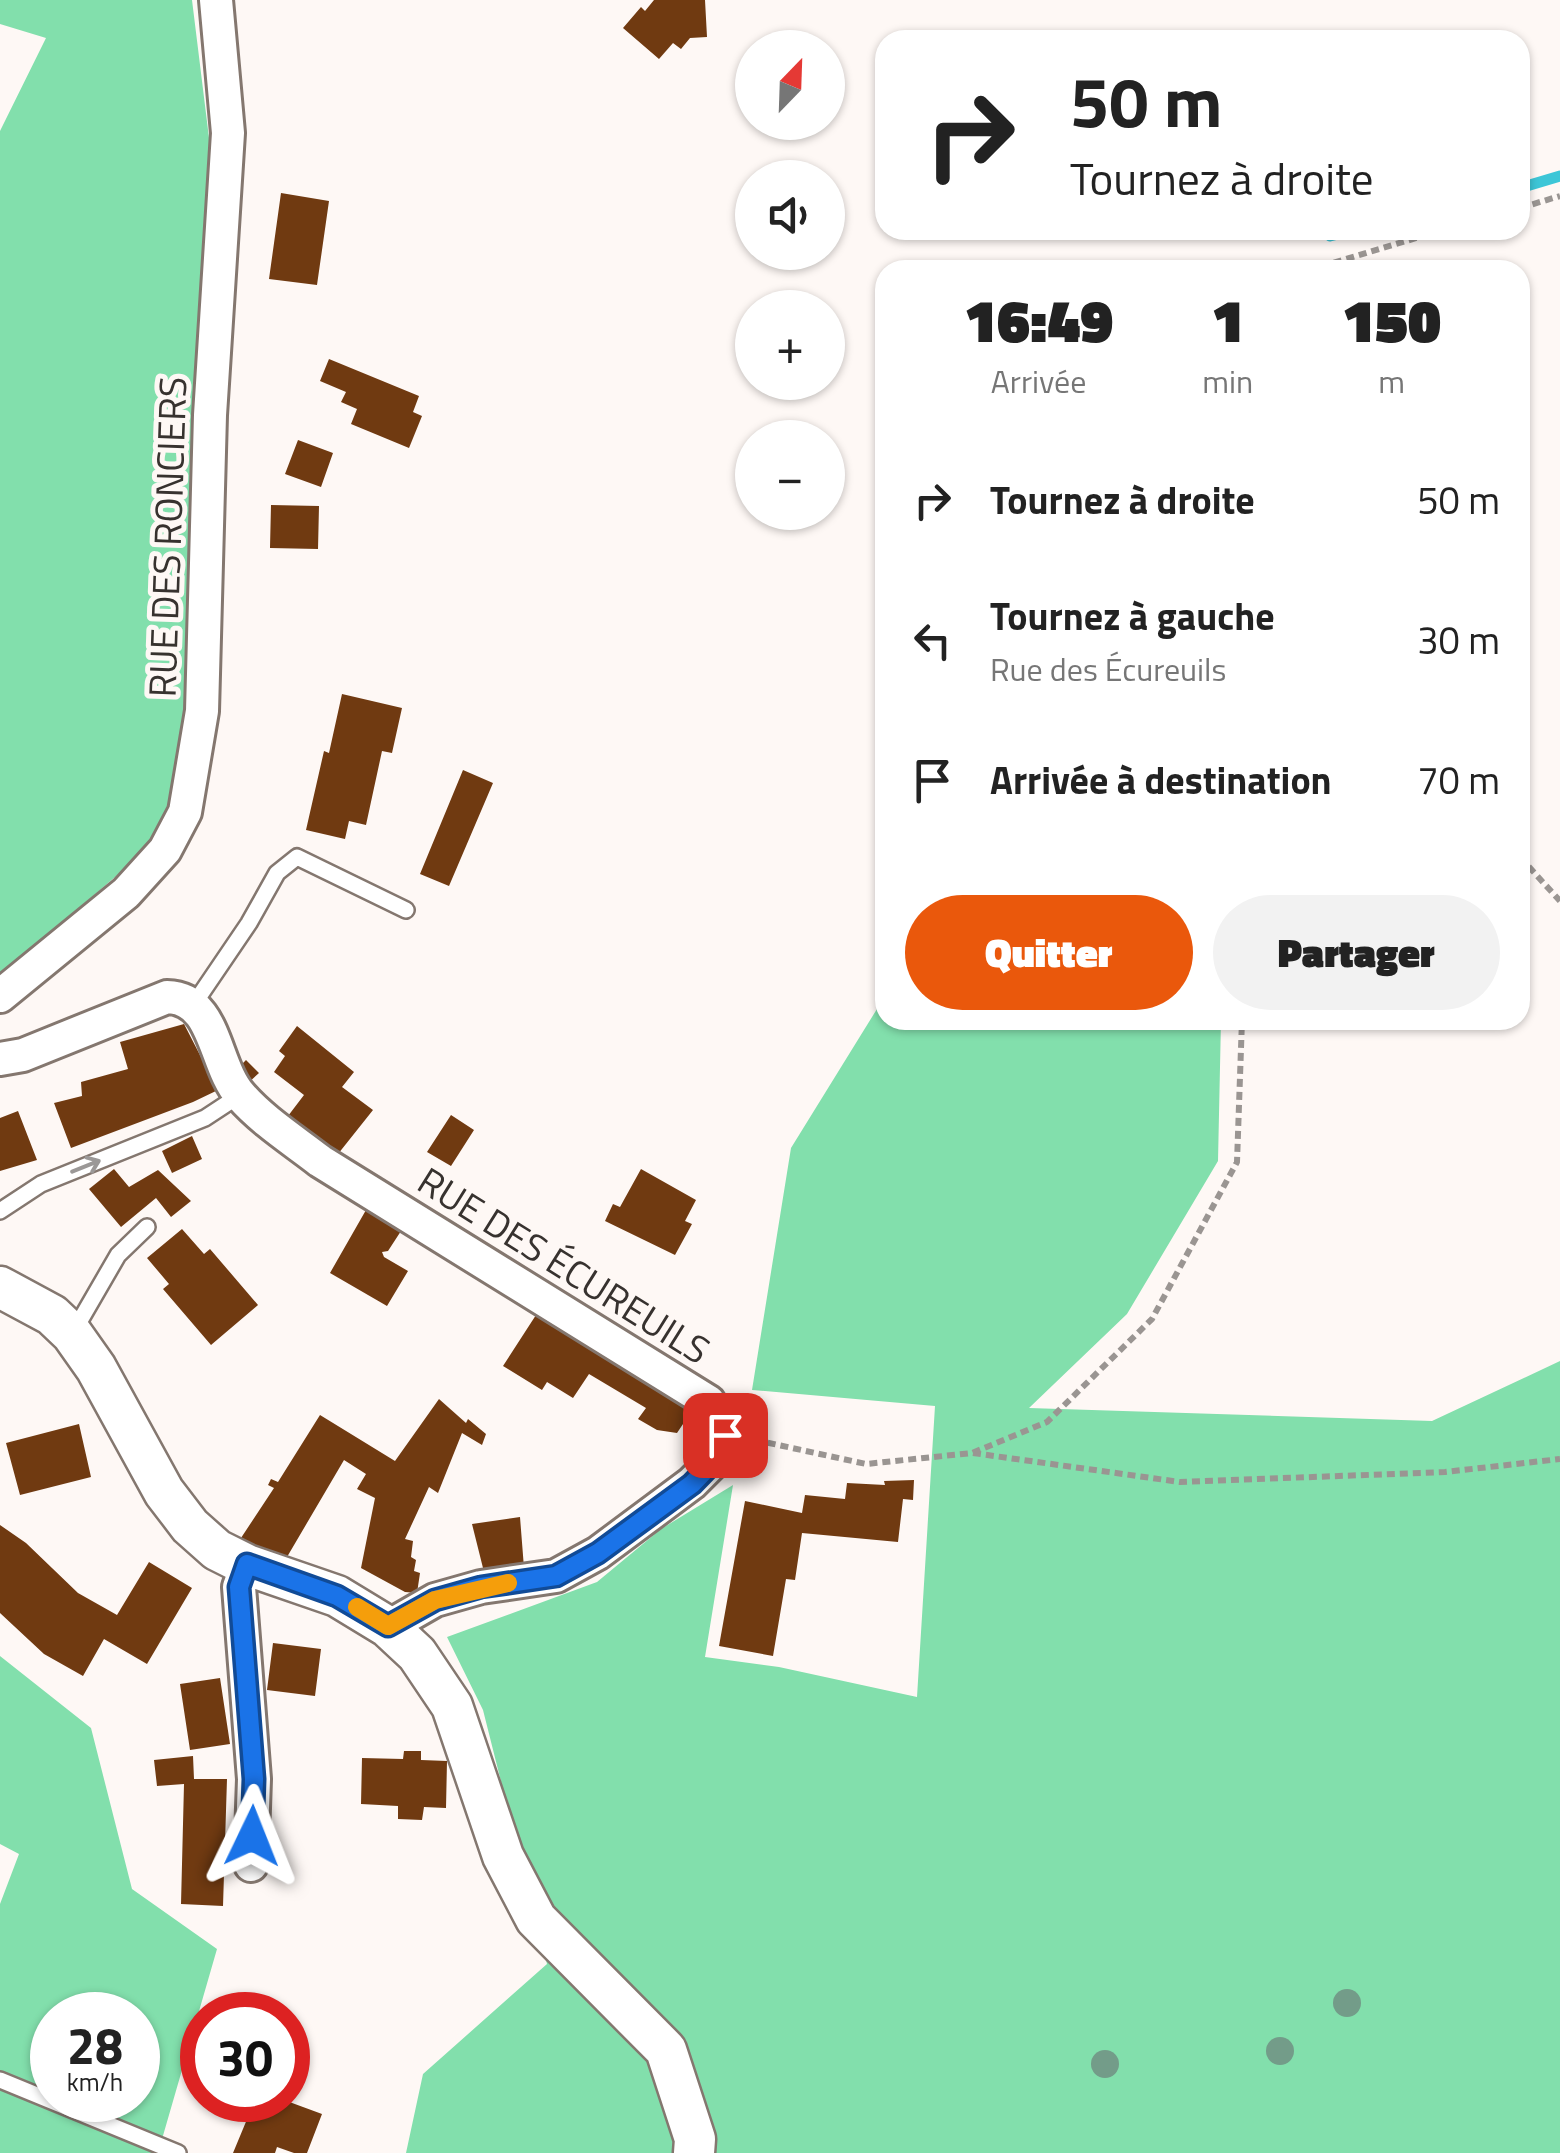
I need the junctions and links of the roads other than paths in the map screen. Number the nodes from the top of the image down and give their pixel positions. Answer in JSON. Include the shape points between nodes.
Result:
{"nodes":[{"id":1,"x":216,"y":0,"type":"edge"},
{"id":2,"x":406,"y":910,"type":"dead end"},
{"id":3,"x":0,"y":996,"type":"edge"},
{"id":4,"x":194,"y":1004,"type":"junction"},
{"id":5,"x":0,"y":1060,"type":"edge"},
{"id":6,"x":240,"y":1095,"type":"junction"},
{"id":7,"x":0,"y":1212,"type":"edge"},
{"id":8,"x":146,"y":1226,"type":"dead end"},
{"id":9,"x":0,"y":1287,"type":"edge"},
{"id":10,"x":72,"y":1334,"type":"junction"},
{"id":11,"x":247,"y":1564,"type":"junction"},
{"id":12,"x":388,"y":1626,"type":"junction"},
{"id":13,"x":250,"y":1865,"type":"dead end"},
{"id":14,"x":0,"y":2080,"type":"edge"},
{"id":15,"x":178,"y":2153,"type":"edge"},
{"id":16,"x":694,"y":2153,"type":"edge"}],
"edges":[{"from":1,"to":3,"type":"street","name":"RUE DES RONCIERS","via":[[228,134],[210,415],[202,711],[184,812],[165,850],[126,894]]},
{"from":2,"to":4,"type":"lane","via":[[297,857],[277,873]]},
{"from":4,"to":5,"type":"street","via":[[167,996]]},
{"from":4,"to":6,"type":"street"},
{"from":7,"to":6,"type":"lane","one_way":true,"via":[[41,1184],[205,1118]]},
{"from":6,"to":12,"type":"street","name":"RUE DES ÉCUREUILS","via":[[320,1160],[709,1402],[725,1435],[720,1455],[692,1484],[598,1553],[556,1576],[435,1600]]},
{"from":8,"to":10,"type":"lane","via":[[118,1255]]},
{"from":9,"to":10,"type":"street"},
{"from":10,"to":11,"type":"street","via":[[164,1492],[217,1550]]},
{"from":11,"to":12,"type":"street","via":[[337,1596]]},
{"from":11,"to":13,"type":"street","via":[[239,1587],[254,1779]]},
{"from":12,"to":16,"type":"street","via":[[417,1654],[452,1706],[503,1856],[536,1919],[666,2050]]},
{"from":14,"to":15,"type":"lane"}]}
